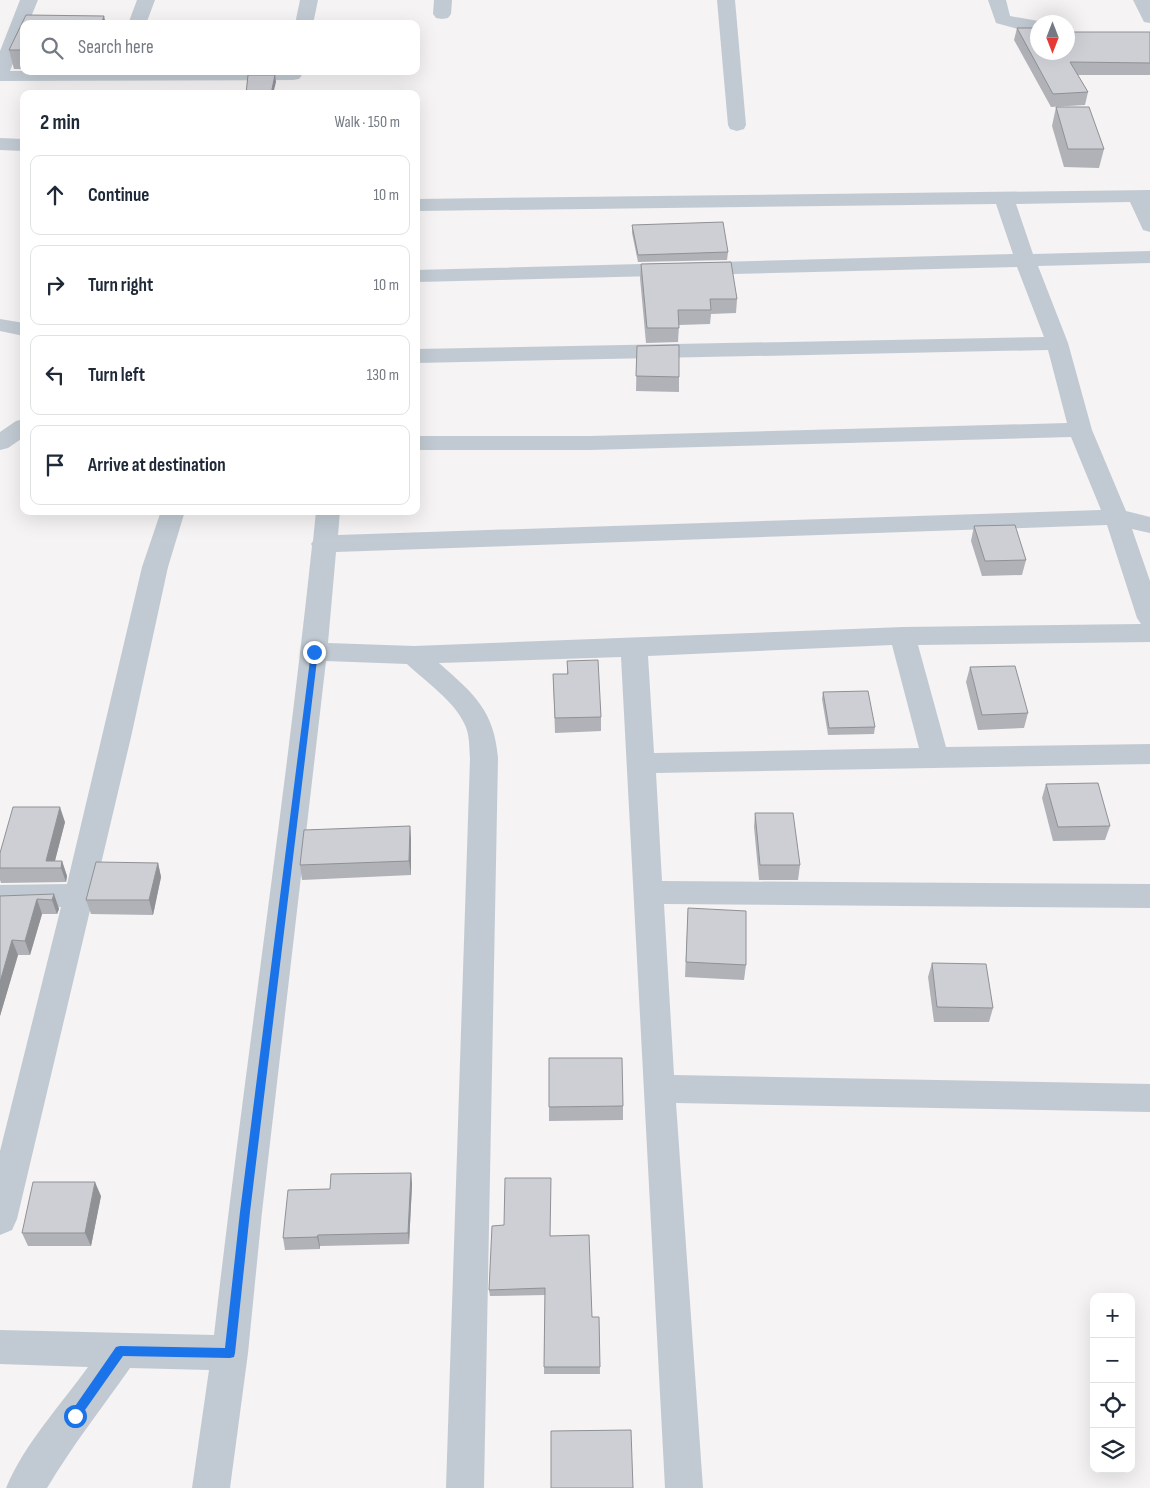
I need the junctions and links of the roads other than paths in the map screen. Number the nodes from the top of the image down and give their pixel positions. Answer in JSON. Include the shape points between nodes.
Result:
{"nodes":[{"id":1,"x":29,"y":0,"type":"edge"},
{"id":2,"x":146,"y":0,"type":"edge"},
{"id":3,"x":309,"y":0,"type":"edge"},
{"id":4,"x":726,"y":0,"type":"edge"},
{"id":5,"x":997,"y":0,"type":"edge"},
{"id":6,"x":1142,"y":0,"type":"edge"},
{"id":7,"x":1150,"y":18,"type":"edge"},
{"id":8,"x":21,"y":20,"type":"edge"},
{"id":9,"x":138,"y":20,"type":"edge"},
{"id":10,"x":305,"y":20,"type":"edge"},
{"id":11,"x":20,"y":23,"type":"edge"},
{"id":12,"x":1030,"y":26,"type":"edge"},
{"id":13,"x":0,"y":75,"type":"edge"},
{"id":14,"x":20,"y":75,"type":"edge"},
{"id":15,"x":119,"y":75,"type":"edge"},
{"id":16,"x":294,"y":75,"type":"edge"},
{"id":17,"x":114,"y":90,"type":"edge"},
{"id":18,"x":292,"y":90,"type":"edge"},
{"id":19,"x":737,"y":125,"type":"dead end"},
{"id":20,"x":0,"y":144,"type":"edge"},
{"id":21,"x":20,"y":145,"type":"edge"},
{"id":22,"x":1144,"y":196,"type":"edge"},
{"id":23,"x":1004,"y":197,"type":"junction"},
{"id":24,"x":420,"y":204,"type":"edge"},
{"id":25,"x":1150,"y":226,"type":"edge"},
{"id":26,"x":1150,"y":257,"type":"edge"},
{"id":27,"x":1025,"y":260,"type":"junction"},
{"id":28,"x":420,"y":276,"type":"edge"},
{"id":29,"x":0,"y":325,"type":"edge"},
{"id":30,"x":20,"y":329,"type":"edge"},
{"id":31,"x":1057,"y":344,"type":"junction"},
{"id":32,"x":420,"y":356,"type":"edge"},
{"id":33,"x":20,"y":429,"type":"edge"},
{"id":34,"x":1080,"y":430,"type":"junction"},
{"id":35,"x":0,"y":443,"type":"edge"},
{"id":36,"x":420,"y":444,"type":"edge"},
{"id":37,"x":172,"y":515,"type":"edge"},
{"id":38,"x":327,"y":515,"type":"edge"},
{"id":39,"x":1116,"y":517,"type":"junction"},
{"id":40,"x":1150,"y":525,"type":"edge"},
{"id":41,"x":323,"y":544,"type":"junction"},
{"id":42,"x":1150,"y":618,"type":"edge"},
{"id":43,"x":1150,"y":633,"type":"edge"},
{"id":44,"x":903,"y":636,"type":"junction"},
{"id":45,"x":634,"y":647,"type":"junction"},
{"id":46,"x":314,"y":652,"type":"junction"},
{"id":47,"x":414,"y":655,"type":"junction"},
{"id":48,"x":1150,"y":754,"type":"edge"},
{"id":49,"x":935,"y":758,"type":"junction"},
{"id":50,"x":641,"y":763,"type":"junction"},
{"id":51,"x":648,"y":892,"type":"junction"},
{"id":52,"x":79,"y":895,"type":"junction"},
{"id":53,"x":1150,"y":896,"type":"edge"},
{"id":54,"x":0,"y":897,"type":"edge"},
{"id":55,"x":659,"y":1089,"type":"junction"},
{"id":56,"x":1150,"y":1098,"type":"edge"},
{"id":57,"x":0,"y":1219,"type":"edge"},
{"id":58,"x":0,"y":1347,"type":"edge"},
{"id":59,"x":120,"y":1351,"type":"junction"},
{"id":60,"x":230,"y":1353,"type":"junction"},
{"id":61,"x":25,"y":1488,"type":"edge"},
{"id":62,"x":211,"y":1488,"type":"edge"},
{"id":63,"x":465,"y":1488,"type":"edge"},
{"id":64,"x":684,"y":1488,"type":"edge"}],
"edges":[{"from":1,"to":8,"type":"street"},
{"from":2,"to":9,"type":"street"},
{"from":3,"to":10,"type":"street"},
{"from":4,"to":19,"type":"street"},
{"from":5,"to":12,"type":"street","via":[[1002,19]]},
{"from":6,"to":7,"type":"street"},
{"from":11,"to":13,"type":"street"},
{"from":13,"to":14,"type":"street"},
{"from":15,"to":17,"type":"street"},
{"from":16,"to":18,"type":"street"},
{"from":20,"to":21,"type":"street"},
{"from":22,"to":23,"type":"street"},
{"from":22,"to":25,"type":"street"},
{"from":23,"to":24,"type":"street"},
{"from":23,"to":27,"type":"street"},
{"from":26,"to":27,"type":"street"},
{"from":27,"to":28,"type":"street"},
{"from":27,"to":31,"type":"street"},
{"from":29,"to":30,"type":"street"},
{"from":31,"to":32,"type":"street"},
{"from":31,"to":34,"type":"street"},
{"from":33,"to":35,"type":"street"},
{"from":34,"to":36,"type":"street","via":[[590,443]]},
{"from":34,"to":39,"type":"street"},
{"from":37,"to":52,"type":"street","via":[[154,567],[118,737]]},
{"from":38,"to":41,"type":"street"},
{"from":39,"to":40,"type":"street"},
{"from":39,"to":41,"type":"street"},
{"from":39,"to":42,"type":"street"},
{"from":41,"to":46,"type":"street"},
{"from":43,"to":44,"type":"street"},
{"from":44,"to":45,"type":"street"},
{"from":44,"to":49,"type":"street"},
{"from":45,"to":47,"type":"street"},
{"from":45,"to":50,"type":"street"},
{"from":46,"to":47,"type":"street"},
{"from":46,"to":60,"type":"street"},
{"from":47,"to":63,"type":"street","via":[[464,702],[478,723],[484,758]]},
{"from":48,"to":49,"type":"street"},
{"from":49,"to":50,"type":"street"},
{"from":50,"to":51,"type":"street"},
{"from":51,"to":53,"type":"street"},
{"from":51,"to":55,"type":"street"},
{"from":52,"to":54,"type":"street"},
{"from":52,"to":57,"type":"street"},
{"from":55,"to":56,"type":"street"},
{"from":55,"to":64,"type":"street"},
{"from":58,"to":59,"type":"street"},
{"from":59,"to":60,"type":"street"},
{"from":59,"to":61,"type":"street","via":[[54,1441]]},
{"from":60,"to":62,"type":"street"}]}
